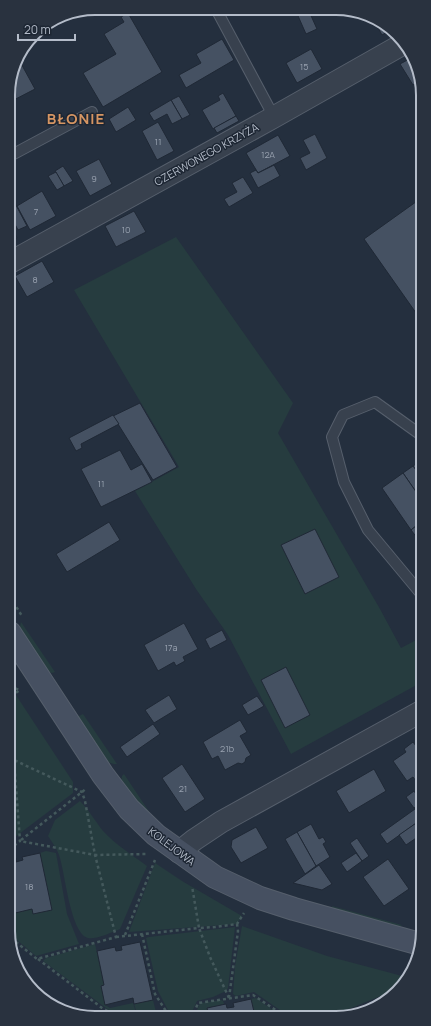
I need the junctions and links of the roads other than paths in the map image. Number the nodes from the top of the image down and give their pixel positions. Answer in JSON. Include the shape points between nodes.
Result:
{"nodes":[{"id":1,"x":219,"y":15,"type":"edge"},
{"id":2,"x":399,"y":46,"type":"edge"},
{"id":3,"x":92,"y":112,"type":"dead end"},
{"id":4,"x":274,"y":117,"type":"junction"},
{"id":5,"x":15,"y":153,"type":"edge"},
{"id":6,"x":15,"y":260,"type":"edge"},
{"id":7,"x":416,"y":431,"type":"edge"},
{"id":8,"x":416,"y":588,"type":"edge"},
{"id":9,"x":15,"y":641,"type":"edge"},
{"id":10,"x":416,"y":714,"type":"edge"},
{"id":11,"x":179,"y":852,"type":"junction"},
{"id":12,"x":415,"y":943,"type":"edge"}],
"edges":[{"from":1,"to":4,"type":"lane"},
{"from":2,"to":4,"type":"street","name":"CZERWONEGO KRZYŻA"},
{"from":3,"to":5,"type":"lane"},
{"from":4,"to":6,"type":"street","name":"CZERWONEGO KRZYŻA"},
{"from":7,"to":8,"type":"lane","via":[[375,402],[343,415],[332,438],[344,482],[368,530]]},
{"from":9,"to":11,"type":"street","name":"KOLEJOWA","via":[[103,775],[129,809],[156,835]]},
{"from":10,"to":11,"type":"street","via":[[221,822]]},
{"from":11,"to":12,"type":"street","name":"KOLEJOWA","via":[[215,876],[260,898]]}]}
